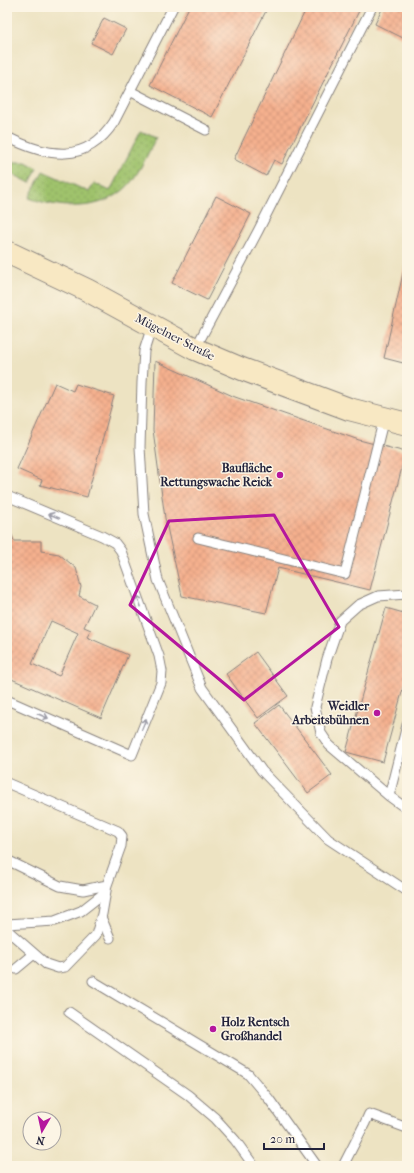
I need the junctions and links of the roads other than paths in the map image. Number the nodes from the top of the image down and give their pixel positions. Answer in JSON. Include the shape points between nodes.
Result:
{"nodes":[{"id":1,"x":173,"y":7,"type":"edge"},
{"id":2,"x":372,"y":7,"type":"edge"},
{"id":3,"x":130,"y":91,"type":"junction"},
{"id":4,"x":206,"y":130,"type":"dead end"},
{"id":5,"x":7,"y":137,"type":"edge"},
{"id":6,"x":7,"y":252,"type":"edge"},
{"id":7,"x":152,"y":326,"type":"junction"},
{"id":8,"x":195,"y":348,"type":"junction"},
{"id":9,"x":384,"y":418,"type":"junction"},
{"id":10,"x":407,"y":424,"type":"edge"},
{"id":11,"x":7,"y":496,"type":"edge"},
{"id":12,"x":198,"y":538,"type":"dead end"},
{"id":13,"x":407,"y":594,"type":"edge"},
{"id":14,"x":7,"y":700,"type":"edge"},
{"id":15,"x":407,"y":726,"type":"edge"},
{"id":16,"x":8,"y":784,"type":"edge"},
{"id":17,"x":389,"y":796,"type":"junction"},
{"id":18,"x":407,"y":809,"type":"edge"},
{"id":19,"x":7,"y":860,"type":"edge"},
{"id":20,"x":106,"y":889,"type":"junction"},
{"id":21,"x":407,"y":891,"type":"edge"},
{"id":22,"x":101,"y":917,"type":"junction"},
{"id":23,"x":7,"y":924,"type":"edge"},
{"id":24,"x":7,"y":930,"type":"edge"},
{"id":25,"x":110,"y":938,"type":"dead end"},
{"id":26,"x":34,"y":954,"type":"junction"},
{"id":27,"x":16,"y":969,"type":"dead end"},
{"id":28,"x":93,"y":981,"type":"dead end"},
{"id":29,"x":69,"y":1012,"type":"dead end"},
{"id":30,"x":407,"y":1128,"type":"edge"},
{"id":31,"x":254,"y":1166,"type":"edge"},
{"id":32,"x":317,"y":1166,"type":"edge"},
{"id":33,"x":343,"y":1166,"type":"edge"}],
"edges":[{"from":1,"to":3,"type":"lane"},
{"from":2,"to":8,"type":"lane"},
{"from":3,"to":4,"type":"lane"},
{"from":3,"to":5,"type":"lane","via":[[109,130],[92,146],[83,150],[60,154],[48,153],[24,146]]},
{"from":6,"to":7,"type":"street","name":"Mügelner Straße","via":[[87,290]]},
{"from":7,"to":8,"type":"street","name":"Mügelner Straße"},
{"from":7,"to":21,"type":"lane","via":[[144,351],[142,382],[140,447],[144,514],[158,580],[202,688],[262,771],[328,839]]},
{"from":8,"to":9,"type":"street","name":"Mügelner Straße","via":[[242,369],[349,409]]},
{"from":9,"to":10,"type":"street","name":"Mügelner Straße"},
{"from":9,"to":12,"type":"lane","via":[[345,574]]},
{"from":14,"to":11,"type":"lane","one_way":true,"via":[[132,755],[161,683],[162,671],[121,550],[115,543]]},
{"from":13,"to":17,"type":"lane","via":[[378,596],[358,605],[340,621],[315,707],[321,733],[329,745]]},
{"from":15,"to":17,"type":"lane"},
{"from":16,"to":20,"type":"lane","via":[[118,831],[122,836],[121,846]]},
{"from":17,"to":18,"type":"lane"},
{"from":19,"to":20,"type":"lane","via":[[60,886],[84,890]]},
{"from":20,"to":22,"type":"lane"},
{"from":20,"to":23,"type":"lane","via":[[81,911],[55,921]]},
{"from":22,"to":25,"type":"lane"},
{"from":22,"to":26,"type":"lane","via":[[96,935],[65,967],[58,968],[46,964]]},
{"from":24,"to":26,"type":"lane"},
{"from":26,"to":27,"type":"lane"},
{"from":28,"to":32,"type":"lane","via":[[248,1074]]},
{"from":29,"to":31,"type":"lane","via":[[188,1095],[215,1118]]},
{"from":30,"to":33,"type":"lane","via":[[369,1114]]}]}
